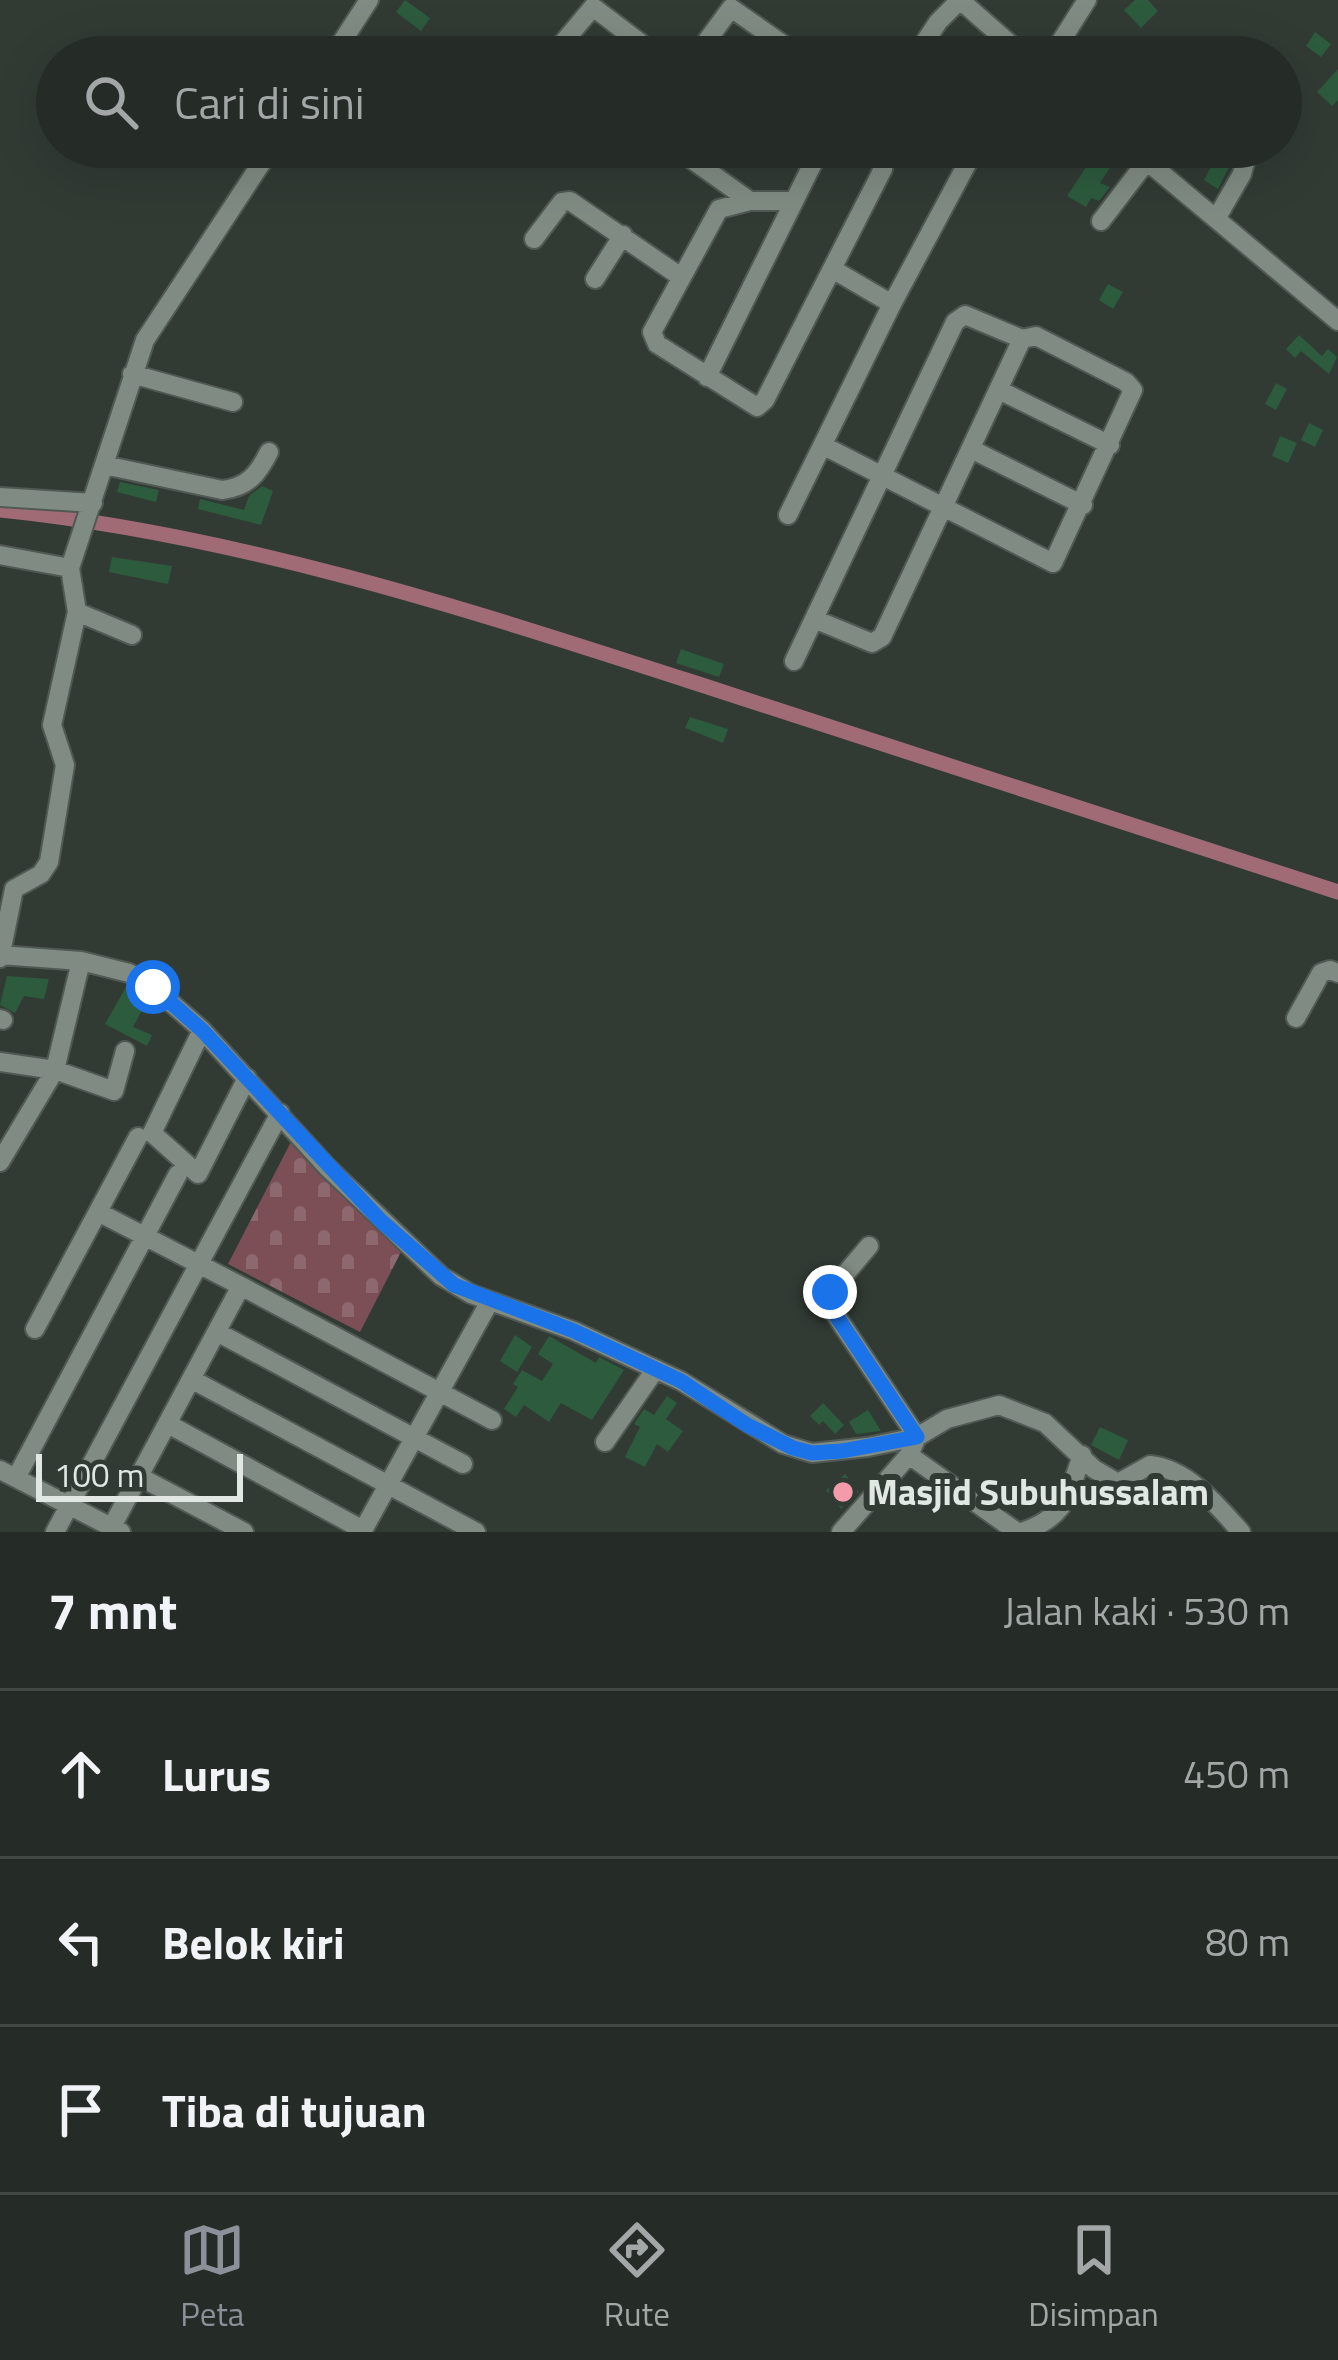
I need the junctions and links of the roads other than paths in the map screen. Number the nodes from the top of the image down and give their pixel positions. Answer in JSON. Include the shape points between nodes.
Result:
{"nodes":[{"id":1,"x":369,"y":0,"type":"edge"},
{"id":2,"x":1087,"y":0,"type":"edge"},
{"id":3,"x":967,"y":2,"type":"edge"},
{"id":4,"x":346,"y":36,"type":"edge"},
{"id":5,"x":569,"y":36,"type":"edge"},
{"id":6,"x":631,"y":36,"type":"edge"},
{"id":7,"x":709,"y":36,"type":"edge"},
{"id":8,"x":765,"y":36,"type":"edge"},
{"id":9,"x":929,"y":36,"type":"edge"},
{"id":10,"x":1002,"y":36,"type":"edge"},
{"id":11,"x":1064,"y":36,"type":"edge"},
{"id":12,"x":258,"y":168,"type":"edge"},
{"id":13,"x":705,"y":168,"type":"edge"},
{"id":14,"x":810,"y":168,"type":"edge"},
{"id":15,"x":883,"y":168,"type":"edge"},
{"id":16,"x":965,"y":168,"type":"edge"},
{"id":17,"x":1142,"y":168,"type":"edge"},
{"id":18,"x":1155,"y":168,"type":"edge"},
{"id":19,"x":1244,"y":168,"type":"edge"},
{"id":20,"x":750,"y":201,"type":"junction"},
{"id":21,"x":793,"y":201,"type":"junction"},
{"id":22,"x":1216,"y":218,"type":"junction"},
{"id":23,"x":1101,"y":221,"type":"dead end"},
{"id":24,"x":623,"y":235,"type":"junction"},
{"id":25,"x":534,"y":239,"type":"dead end"},
{"id":26,"x":834,"y":270,"type":"junction"},
{"id":27,"x":681,"y":277,"type":"junction"},
{"id":28,"x":595,"y":279,"type":"dead end"},
{"id":29,"x":892,"y":304,"type":"junction"},
{"id":30,"x":1338,"y":321,"type":"edge"},
{"id":31,"x":1022,"y":339,"type":"junction"},
{"id":32,"x":132,"y":374,"type":"junction"},
{"id":33,"x":707,"y":377,"type":"junction"},
{"id":34,"x":999,"y":390,"type":"junction"},
{"id":35,"x":233,"y":402,"type":"dead end"},
{"id":36,"x":1111,"y":445,"type":"junction"},
{"id":37,"x":824,"y":446,"type":"junction"},
{"id":38,"x":971,"y":449,"type":"junction"},
{"id":39,"x":269,"y":452,"type":"dead end"},
{"id":40,"x":104,"y":465,"type":"junction"},
{"id":41,"x":884,"y":476,"type":"junction"},
{"id":42,"x":0,"y":497,"type":"edge"},
{"id":43,"x":1083,"y":505,"type":"junction"},
{"id":44,"x":91,"y":506,"type":"junction"},
{"id":45,"x":942,"y":509,"type":"junction"},
{"id":46,"x":788,"y":515,"type":"dead end"},
{"id":47,"x":0,"y":555,"type":"edge"},
{"id":48,"x":72,"y":561,"type":"junction"},
{"id":49,"x":77,"y":612,"type":"junction"},
{"id":50,"x":814,"y":619,"type":"junction"},
{"id":51,"x":132,"y":635,"type":"dead end"},
{"id":52,"x":794,"y":661,"type":"dead end"},
{"id":53,"x":0,"y":956,"type":"edge"},
{"id":54,"x":81,"y":961,"type":"junction"},
{"id":55,"x":1338,"y":973,"type":"edge"},
{"id":56,"x":1296,"y":1018,"type":"dead end"},
{"id":57,"x":202,"y":1030,"type":"junction"},
{"id":58,"x":125,"y":1051,"type":"dead end"},
{"id":59,"x":0,"y":1061,"type":"edge"},
{"id":60,"x":55,"y":1070,"type":"junction"},
{"id":61,"x":247,"y":1078,"type":"junction"},
{"id":62,"x":280,"y":1113,"type":"junction"},
{"id":63,"x":139,"y":1137,"type":"dead end"},
{"id":64,"x":0,"y":1162,"type":"edge"},
{"id":65,"x":178,"y":1174,"type":"dead end"},
{"id":66,"x":98,"y":1212,"type":"junction"},
{"id":67,"x":145,"y":1237,"type":"junction"},
{"id":68,"x":869,"y":1246,"type":"dead end"},
{"id":69,"x":200,"y":1265,"type":"junction"},
{"id":70,"x":241,"y":1286,"type":"junction"},
{"id":71,"x":490,"y":1301,"type":"junction"},
{"id":72,"x":34,"y":1329,"type":"dead end"},
{"id":73,"x":217,"y":1332,"type":"junction"},
{"id":74,"x":655,"y":1370,"type":"junction"},
{"id":75,"x":191,"y":1379,"type":"junction"},
{"id":76,"x":440,"y":1391,"type":"junction"},
{"id":77,"x":492,"y":1420,"type":"dead end"},
{"id":78,"x":168,"y":1424,"type":"junction"},
{"id":79,"x":414,"y":1438,"type":"junction"},
{"id":80,"x":605,"y":1442,"type":"dead end"},
{"id":81,"x":913,"y":1446,"type":"junction"},
{"id":82,"x":1082,"y":1455,"type":"junction"},
{"id":83,"x":463,"y":1464,"type":"dead end"},
{"id":84,"x":8,"y":1474,"type":"edge"},
{"id":85,"x":138,"y":1476,"type":"junction"},
{"id":86,"x":387,"y":1484,"type":"junction"},
{"id":87,"x":69,"y":1505,"type":"junction"},
{"id":88,"x":437,"y":1511,"type":"junction"},
{"id":89,"x":114,"y":1530,"type":"edge"},
{"id":90,"x":362,"y":1531,"type":"edge"},
{"id":91,"x":55,"y":1532,"type":"edge"},
{"id":92,"x":244,"y":1532,"type":"edge"},
{"id":93,"x":426,"y":1532,"type":"edge"},
{"id":94,"x":476,"y":1532,"type":"edge"},
{"id":95,"x":842,"y":1532,"type":"edge"},
{"id":96,"x":1019,"y":1532,"type":"edge"},
{"id":97,"x":1241,"y":1532,"type":"edge"}],
"edges":[{"from":1,"to":4,"type":"street"},
{"from":2,"to":11,"type":"street"},
{"from":3,"to":9,"type":"street"},
{"from":3,"to":10,"type":"street"},
{"from":5,"to":6,"type":"street","via":[[593,7]]},
{"from":7,"to":8,"type":"street","via":[[730,8]]},
{"from":12,"to":32,"type":"street","via":[[145,340]]},
{"from":13,"to":20,"type":"street"},
{"from":14,"to":21,"type":"street"},
{"from":15,"to":26,"type":"street"},
{"from":16,"to":29,"type":"street"},
{"from":17,"to":23,"type":"street"},
{"from":18,"to":22,"type":"street"},
{"from":19,"to":22,"type":"street"},
{"from":20,"to":21,"type":"street"},
{"from":20,"to":27,"type":"street","via":[[719,209]]},
{"from":21,"to":33,"type":"street"},
{"from":22,"to":30,"type":"street"},
{"from":24,"to":25,"type":"street","via":[[568,201]]},
{"from":24,"to":27,"type":"street"},
{"from":24,"to":28,"type":"street"},
{"from":26,"to":29,"type":"street"},
{"from":26,"to":33,"type":"street","via":[[763,404]]},
{"from":27,"to":33,"type":"street","via":[[652,338]]},
{"from":29,"to":37,"type":"street"},
{"from":31,"to":34,"type":"street"},
{"from":31,"to":36,"type":"street","via":[[1043,339],[1130,384]]},
{"from":31,"to":41,"type":"street","via":[[965,315],[955,322]]},
{"from":32,"to":35,"type":"street"},
{"from":32,"to":40,"type":"street"},
{"from":34,"to":36,"type":"street"},
{"from":34,"to":38,"type":"street"},
{"from":36,"to":43,"type":"street"},
{"from":37,"to":41,"type":"street"},
{"from":37,"to":46,"type":"street"},
{"from":38,"to":43,"type":"street"},
{"from":38,"to":45,"type":"street"},
{"from":39,"to":40,"type":"street","via":[[250,481],[233,489]]},
{"from":40,"to":44,"type":"street"},
{"from":41,"to":45,"type":"street"},
{"from":41,"to":50,"type":"street"},
{"from":42,"to":44,"type":"street"},
{"from":43,"to":45,"type":"street","via":[[1051,564]]},
{"from":44,"to":48,"type":"street"},
{"from":45,"to":50,"type":"street","via":[[882,637],[872,643]]},
{"from":47,"to":48,"type":"street"},
{"from":48,"to":49,"type":"street"},
{"from":49,"to":51,"type":"street"},
{"from":49,"to":53,"type":"street","via":[[52,725],[64,765],[49,862],[14,889]]},
{"from":50,"to":52,"type":"street"},
{"from":53,"to":54,"type":"street"},
{"from":54,"to":57,"type":"street","via":[[134,975]]},
{"from":54,"to":60,"type":"street"},
{"from":55,"to":56,"type":"street","via":[[1321,973]]},
{"from":57,"to":61,"type":"street"},
{"from":57,"to":61,"type":"street","via":[[152,1133],[198,1174]]},
{"from":58,"to":60,"type":"street","via":[[114,1091]]},
{"from":59,"to":60,"type":"street"},
{"from":60,"to":64,"type":"street"},
{"from":61,"to":62,"type":"street"},
{"from":62,"to":69,"type":"street"},
{"from":62,"to":71,"type":"street","via":[[424,1261]]},
{"from":63,"to":66,"type":"street"},
{"from":65,"to":67,"type":"street"},
{"from":66,"to":67,"type":"street"},
{"from":66,"to":72,"type":"street"},
{"from":67,"to":69,"type":"street"},
{"from":67,"to":84,"type":"street"},
{"from":68,"to":81,"type":"street","via":[[828,1300]]},
{"from":69,"to":70,"type":"street"},
{"from":69,"to":87,"type":"street"},
{"from":70,"to":73,"type":"street"},
{"from":70,"to":76,"type":"street"},
{"from":71,"to":74,"type":"street"},
{"from":71,"to":76,"type":"street"},
{"from":73,"to":75,"type":"street"},
{"from":73,"to":79,"type":"street"},
{"from":74,"to":80,"type":"street"},
{"from":74,"to":81,"type":"street","via":[[793,1448]]},
{"from":75,"to":78,"type":"street"},
{"from":75,"to":86,"type":"street"},
{"from":76,"to":77,"type":"street"},
{"from":76,"to":79,"type":"street"},
{"from":78,"to":85,"type":"street"},
{"from":78,"to":90,"type":"street"},
{"from":79,"to":83,"type":"street"},
{"from":79,"to":86,"type":"street"},
{"from":81,"to":82,"type":"street","via":[[946,1419],[999,1405],[1045,1424]]},
{"from":81,"to":95,"type":"street"},
{"from":81,"to":96,"type":"street"},
{"from":82,"to":96,"type":"street","via":[[1059,1511]]},
{"from":82,"to":97,"type":"street","via":[[1120,1484],[1144,1467],[1166,1468],[1202,1490]]},
{"from":84,"to":87,"type":"street"},
{"from":85,"to":89,"type":"street"},
{"from":85,"to":92,"type":"street"},
{"from":86,"to":88,"type":"street"},
{"from":86,"to":90,"type":"street"},
{"from":87,"to":89,"type":"street"},
{"from":87,"to":91,"type":"street"},
{"from":88,"to":93,"type":"street"},
{"from":88,"to":94,"type":"street"}]}
